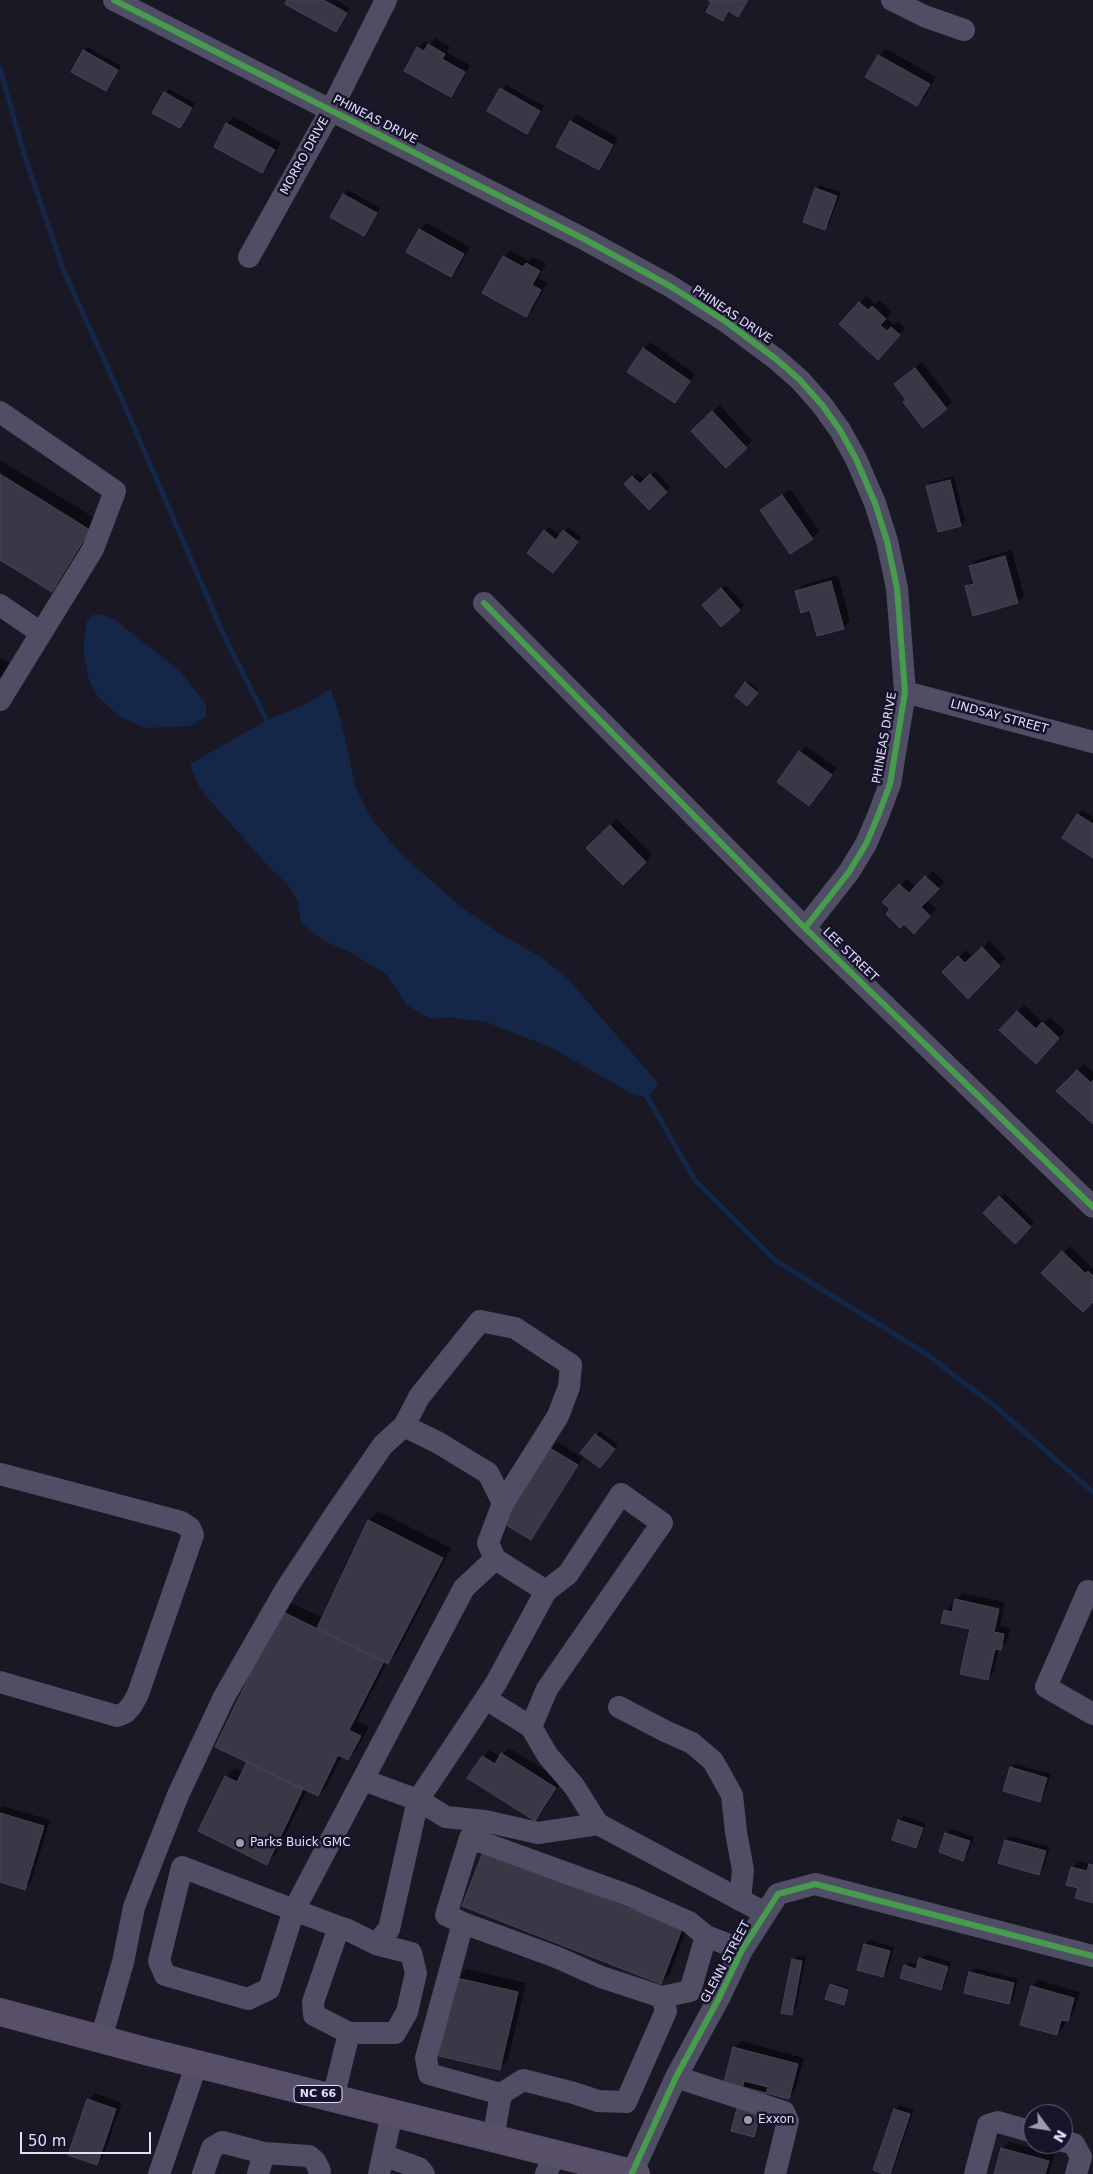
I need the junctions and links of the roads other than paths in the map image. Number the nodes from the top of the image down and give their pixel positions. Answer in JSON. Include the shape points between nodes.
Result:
{"nodes":[{"id":1,"x":114,"y":0,"type":"edge"},
{"id":2,"x":386,"y":0,"type":"edge"},
{"id":3,"x":892,"y":0,"type":"edge"},
{"id":4,"x":964,"y":30,"type":"dead end"},
{"id":5,"x":331,"y":110,"type":"junction"},
{"id":6,"x":249,"y":257,"type":"dead end"},
{"id":7,"x":0,"y":412,"type":"edge"},
{"id":8,"x":484,"y":603,"type":"dead end"},
{"id":9,"x":0,"y":605,"type":"edge"},
{"id":10,"x":41,"y":633,"type":"junction"},
{"id":11,"x":905,"y":692,"type":"junction"},
{"id":12,"x":0,"y":700,"type":"edge"},
{"id":13,"x":1093,"y":742,"type":"edge"},
{"id":14,"x":804,"y":928,"type":"junction"},
{"id":15,"x":1093,"y":1207,"type":"edge"},
{"id":16,"x":404,"y":1426,"type":"junction"},
{"id":17,"x":0,"y":1474,"type":"edge"},
{"id":18,"x":503,"y":1502,"type":"junction"},
{"id":19,"x":495,"y":1559,"type":"junction"},
{"id":20,"x":546,"y":1591,"type":"junction"},
{"id":21,"x":1093,"y":1594,"type":"edge"},
{"id":22,"x":0,"y":1682,"type":"edge"},
{"id":23,"x":486,"y":1699,"type":"junction"},
{"id":24,"x":619,"y":1707,"type":"dead end"},
{"id":25,"x":1093,"y":1714,"type":"edge"},
{"id":26,"x":531,"y":1727,"type":"junction"},
{"id":27,"x":363,"y":1780,"type":"junction"},
{"id":28,"x":418,"y":1800,"type":"junction"},
{"id":29,"x":485,"y":1821,"type":"junction"},
{"id":30,"x":598,"y":1824,"type":"junction"},
{"id":31,"x":470,"y":1838,"type":"junction"},
{"id":32,"x":156,"y":1851,"type":"junction"},
{"id":33,"x":182,"y":1867,"type":"junction"},
{"id":34,"x":740,"y":1900,"type":"junction"},
{"id":35,"x":294,"y":1910,"type":"junction"},
{"id":36,"x":766,"y":1913,"type":"junction"},
{"id":37,"x":463,"y":1924,"type":"junction"},
{"id":38,"x":339,"y":1926,"type":"junction"},
{"id":39,"x":706,"y":1936,"type":"junction"},
{"id":40,"x":376,"y":1944,"type":"junction"},
{"id":41,"x":742,"y":1950,"type":"junction"},
{"id":42,"x":1093,"y":1956,"type":"edge"},
{"id":43,"x":690,"y":1991,"type":"junction"},
{"id":44,"x":662,"y":1997,"type":"junction"},
{"id":45,"x":719,"y":1998,"type":"junction"},
{"id":46,"x":0,"y":2012,"type":"edge"},
{"id":47,"x":349,"y":2033,"type":"junction"},
{"id":48,"x":101,"y":2039,"type":"junction"},
{"id":49,"x":197,"y":2063,"type":"junction"},
{"id":50,"x":676,"y":2077,"type":"junction"},
{"id":51,"x":501,"y":2094,"type":"junction"},
{"id":52,"x":333,"y":2098,"type":"junction"},
{"id":53,"x":392,"y":2113,"type":"junction"},
{"id":54,"x":1023,"y":2129,"type":"edge"},
{"id":55,"x":493,"y":2138,"type":"junction"},
{"id":56,"x":1073,"y":2144,"type":"edge"},
{"id":57,"x":264,"y":2153,"type":"junction"},
{"id":58,"x":381,"y":2164,"type":"edge"},
{"id":59,"x":550,"y":2164,"type":"edge"},
{"id":60,"x":1078,"y":2166,"type":"edge"},
{"id":61,"x":159,"y":2174,"type":"edge"},
{"id":62,"x":203,"y":2174,"type":"edge"},
{"id":63,"x":258,"y":2174,"type":"edge"},
{"id":64,"x":319,"y":2174,"type":"edge"},
{"id":65,"x":424,"y":2174,"type":"edge"},
{"id":66,"x":634,"y":2174,"type":"edge"},
{"id":67,"x":775,"y":2174,"type":"edge"},
{"id":68,"x":975,"y":2174,"type":"edge"}],
"edges":[{"from":1,"to":5,"type":"street","name":"PHINEAS DRIVE"},
{"from":2,"to":5,"type":"street","name":"MORRO DRIVE"},
{"from":3,"to":4,"type":"street"},
{"from":5,"to":6,"type":"street","name":"MORRO DRIVE"},
{"from":5,"to":11,"type":"street","name":"PHINEAS DRIVE","via":[[670,286],[725,321],[800,380],[840,430],[875,503],[897,588]]},
{"from":7,"to":10,"type":"street","via":[[115,491],[93,549]]},
{"from":8,"to":14,"type":"street","name":"LEE STREET"},
{"from":9,"to":10,"type":"street"},
{"from":10,"to":12,"type":"street"},
{"from":11,"to":13,"type":"street","name":"LINDSAY STREET"},
{"from":11,"to":14,"type":"street","name":"PHINEAS DRIVE","via":[[890,784],[869,837],[849,872]]},
{"from":14,"to":15,"type":"street","name":"LEE STREET"},
{"from":16,"to":18,"type":"street","via":[[488,1473]]},
{"from":16,"to":18,"type":"street","via":[[419,1397],[480,1321],[516,1328],[571,1365],[569,1387],[558,1416]]},
{"from":16,"to":32,"type":"street","via":[[382,1444],[286,1589],[224,1697]]},
{"from":17,"to":22,"type":"street","via":[[180,1522],[190,1528],[193,1535],[138,1694],[125,1713],[117,1716]]},
{"from":18,"to":19,"type":"street","via":[[488,1543]]},
{"from":19,"to":20,"type":"street"},
{"from":19,"to":27,"type":"street","via":[[464,1588]]},
{"from":20,"to":23,"type":"street"},
{"from":20,"to":26,"type":"street","via":[[568,1574],[620,1494],[662,1522],[547,1688]]},
{"from":21,"to":25,"type":"street","via":[[1088,1591],[1046,1686]]},
{"from":23,"to":26,"type":"street"},
{"from":23,"to":28,"type":"street"},
{"from":24,"to":34,"type":"street","via":[[692,1743],[713,1761],[732,1795],[743,1870]]},
{"from":26,"to":30,"type":"street"},
{"from":27,"to":28,"type":"street"},
{"from":27,"to":35,"type":"street"},
{"from":28,"to":29,"type":"street","via":[[446,1817]]},
{"from":28,"to":40,"type":"street","via":[[390,1929]]},
{"from":29,"to":30,"type":"street","via":[[538,1833]]},
{"from":29,"to":31,"type":"street"},
{"from":30,"to":34,"type":"street"},
{"from":31,"to":37,"type":"street","via":[[446,1915]]},
{"from":31,"to":39,"type":"street","via":[[630,1896],[689,1922]]},
{"from":32,"to":33,"type":"street"},
{"from":32,"to":48,"type":"street","via":[[134,1907],[123,1962]]},
{"from":33,"to":35,"type":"street"},
{"from":33,"to":35,"type":"street","via":[[159,1961],[165,1975],[248,1999],[268,1989]]},
{"from":34,"to":36,"type":"street"},
{"from":35,"to":38,"type":"street"},
{"from":36,"to":41,"type":"street","name":"GLENN STREET"},
{"from":36,"to":42,"type":"street","name":"GLENN STREET","via":[[778,1894],[815,1884]]},
{"from":37,"to":44,"type":"street"},
{"from":37,"to":51,"type":"street","via":[[426,2058],[430,2074]]},
{"from":38,"to":40,"type":"street"},
{"from":38,"to":47,"type":"street","via":[[313,2002],[314,2015]]},
{"from":39,"to":41,"type":"street"},
{"from":39,"to":43,"type":"street"},
{"from":40,"to":47,"type":"street","via":[[412,1953],[416,1973],[407,2012],[395,2033]]},
{"from":41,"to":45,"type":"street","name":"GLENN STREET"},
{"from":43,"to":44,"type":"street"},
{"from":43,"to":45,"type":"street"},
{"from":44,"to":51,"type":"street","via":[[666,2011],[626,2102],[598,2101],[523,2080]]},
{"from":45,"to":50,"type":"street","name":"GLENN STREET"},
{"from":46,"to":48,"type":"main road","number":"NC 66"},
{"from":47,"to":52,"type":"street"},
{"from":48,"to":49,"type":"main road","number":"NC 66"},
{"from":49,"to":52,"type":"main road","number":"NC 66"},
{"from":49,"to":61,"type":"street"},
{"from":50,"to":66,"type":"street","name":"GLENN STREET"},
{"from":50,"to":67,"type":"street","via":[[784,2112],[788,2121]]},
{"from":51,"to":55,"type":"street"},
{"from":52,"to":53,"type":"main road","number":"NC 66"},
{"from":53,"to":55,"type":"main road","number":"NC 66"},
{"from":53,"to":58,"type":"street"},
{"from":54,"to":68,"type":"street","via":[[998,2122],[988,2125]]},
{"from":55,"to":59,"type":"main road","number":"NC 66"},
{"from":56,"to":60,"type":"street"},
{"from":57,"to":62,"type":"street","via":[[222,2142],[212,2148]]},
{"from":57,"to":63,"type":"street"},
{"from":57,"to":64,"type":"street","via":[[309,2156],[315,2161]]},
{"from":58,"to":65,"type":"street","via":[[419,2168]]},
{"from":59,"to":66,"type":"main road","number":"NC 66"}]}
